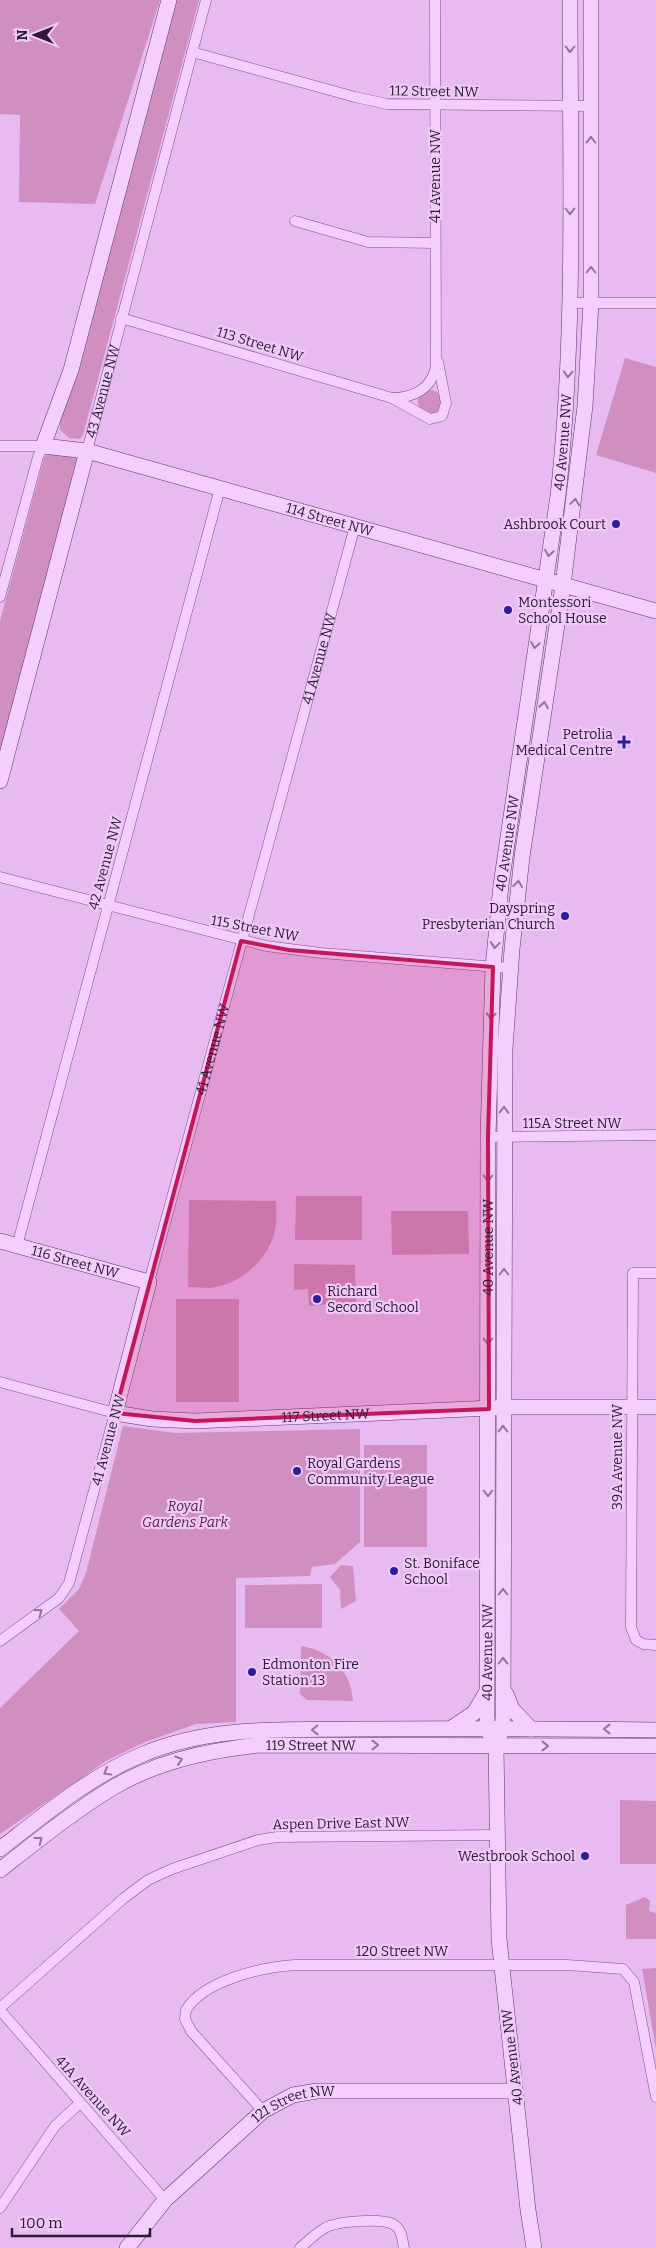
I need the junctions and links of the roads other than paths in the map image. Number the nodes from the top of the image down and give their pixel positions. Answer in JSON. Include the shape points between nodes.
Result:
{"nodes":[{"id":1,"x":169,"y":0,"type":"edge"},
{"id":2,"x":206,"y":0,"type":"edge"},
{"id":3,"x":435,"y":0,"type":"edge"},
{"id":4,"x":570,"y":0,"type":"edge"},
{"id":5,"x":591,"y":0,"type":"edge"},
{"id":6,"x":192,"y":52,"type":"junction"},
{"id":7,"x":435,"y":106,"type":"junction"},
{"id":8,"x":570,"y":106,"type":"junction"},
{"id":9,"x":591,"y":106,"type":"junction"},
{"id":10,"x":295,"y":220,"type":"dead end"},
{"id":11,"x":435,"y":243,"type":"junction"},
{"id":12,"x":570,"y":303,"type":"junction"},
{"id":13,"x":591,"y":303,"type":"junction"},
{"id":14,"x":656,"y":303,"type":"edge"},
{"id":15,"x":121,"y":318,"type":"junction"},
{"id":16,"x":435,"y":351,"type":"junction"},
{"id":17,"x":392,"y":398,"type":"junction"},
{"id":18,"x":442,"y":416,"type":"joint"},
{"id":19,"x":0,"y":446,"type":"edge"},
{"id":20,"x":43,"y":446,"type":"junction"},
{"id":21,"x":87,"y":451,"type":"junction"},
{"id":22,"x":220,"y":488,"type":"junction"},
{"id":23,"x":355,"y":526,"type":"junction"},
{"id":24,"x":545,"y":580,"type":"junction"},
{"id":25,"x":2,"y":581,"type":"edge"},
{"id":26,"x":563,"y":585,"type":"junction"},
{"id":27,"x":0,"y":597,"type":"edge"},
{"id":28,"x":656,"y":611,"type":"edge"},
{"id":29,"x":0,"y":781,"type":"edge"},
{"id":30,"x":0,"y":877,"type":"edge"},
{"id":31,"x":108,"y":906,"type":"junction"},
{"id":32,"x":241,"y":941,"type":"junction"},
{"id":33,"x":493,"y":967,"type":"junction"},
{"id":34,"x":510,"y":968,"type":"junction"},
{"id":35,"x":656,"y":1135,"type":"edge"},
{"id":36,"x":488,"y":1137,"type":"junction"},
{"id":37,"x":504,"y":1137,"type":"junction"},
{"id":38,"x":0,"y":1241,"type":"edge"},
{"id":39,"x":17,"y":1246,"type":"junction"},
{"id":40,"x":656,"y":1273,"type":"edge"},
{"id":41,"x":149,"y":1282,"type":"junction"},
{"id":42,"x":0,"y":1382,"type":"edge"},
{"id":43,"x":631,"y":1407,"type":"junction"},
{"id":44,"x":656,"y":1408,"type":"edge"},
{"id":45,"x":496,"y":1409,"type":"junction"},
{"id":46,"x":115,"y":1413,"type":"junction"},
{"id":47,"x":0,"y":1641,"type":"edge"},
{"id":48,"x":656,"y":1644,"type":"edge"},
{"id":49,"x":503,"y":1682,"type":"junction"},
{"id":50,"x":487,"y":1690,"type":"junction"},
{"id":51,"x":451,"y":1728,"type":"junction"},
{"id":52,"x":487,"y":1729,"type":"junction"},
{"id":53,"x":502,"y":1729,"type":"junction"},
{"id":54,"x":531,"y":1729,"type":"junction"},
{"id":55,"x":656,"y":1730,"type":"edge"},
{"id":56,"x":496,"y":1746,"type":"junction"},
{"id":57,"x":656,"y":1746,"type":"edge"},
{"id":58,"x":497,"y":1836,"type":"junction"},
{"id":59,"x":0,"y":1849,"type":"edge"},
{"id":60,"x":0,"y":1870,"type":"edge"},
{"id":61,"x":502,"y":1965,"type":"junction"},
{"id":62,"x":0,"y":2009,"type":"edge"},
{"id":63,"x":515,"y":2091,"type":"junction"},
{"id":64,"x":656,"y":2097,"type":"edge"},
{"id":65,"x":80,"y":2103,"type":"junction"},
{"id":66,"x":263,"y":2111,"type":"junction"},
{"id":67,"x":166,"y":2200,"type":"junction"},
{"id":68,"x":0,"y":2208,"type":"edge"},
{"id":69,"x":127,"y":2248,"type":"edge"},
{"id":70,"x":300,"y":2248,"type":"edge"},
{"id":71,"x":404,"y":2248,"type":"edge"},
{"id":72,"x":534,"y":2248,"type":"edge"}],
"edges":[{"from":1,"to":20,"type":"street","via":[[71,370]]},
{"from":2,"to":6,"type":"street","name":"43 Avenue NW"},
{"from":3,"to":7,"type":"street","name":"41 Avenue NW"},
{"from":4,"to":8,"type":"street","name":"40 Avenue NW","one_way":true},
{"from":5,"to":9,"type":"street","name":"40 Avenue NW"},
{"from":6,"to":7,"type":"street","name":"112 Street NW","via":[[373,102]]},
{"from":6,"to":15,"type":"street","name":"43 Avenue NW"},
{"from":7,"to":8,"type":"street","name":"112 Street NW"},
{"from":7,"to":11,"type":"street","name":"41 Avenue NW"},
{"from":8,"to":9,"type":"street","name":"112 Street NW"},
{"from":8,"to":12,"type":"street","name":"40 Avenue NW","one_way":true},
{"from":13,"to":9,"type":"street","name":"40 Avenue NW","one_way":true},
{"from":10,"to":11,"type":"street","via":[[368,242]]},
{"from":11,"to":16,"type":"street","name":"41 Avenue NW"},
{"from":12,"to":13,"type":"street"},
{"from":12,"to":24,"type":"street","name":"40 Avenue NW","one_way":true,"via":[[564,439]]},
{"from":13,"to":14,"type":"street"},
{"from":26,"to":13,"type":"street","name":"40 Avenue NW","one_way":true,"via":[[586,406]]},
{"from":15,"to":17,"type":"street","name":"113 Street NW"},
{"from":15,"to":21,"type":"street","name":"43 Avenue NW"},
{"from":16,"to":17,"type":"street","name":"41 Avenue NW","via":[[432,381],[421,390]]},
{"from":16,"to":18,"type":"street","name":"41 Avenue NW","via":[[446,403]]},
{"from":17,"to":18,"type":"street","name":"113 Street NW","via":[[430,419]]},
{"from":19,"to":20,"type":"street","name":"114 Street NW"},
{"from":20,"to":21,"type":"street","name":"114 Street NW"},
{"from":20,"to":25,"type":"street"},
{"from":21,"to":22,"type":"street","name":"114 Street NW"},
{"from":21,"to":29,"type":"street","name":"43 Avenue NW"},
{"from":22,"to":23,"type":"street","name":"114 Street NW"},
{"from":22,"to":31,"type":"street","name":"42 Avenue NW"},
{"from":23,"to":24,"type":"street","name":"114 Street NW"},
{"from":23,"to":32,"type":"street","name":"41 Avenue NW"},
{"from":24,"to":26,"type":"street","name":"114 Street NW"},
{"from":24,"to":33,"type":"street","name":"40 Avenue NW","one_way":true,"via":[[501,885]]},
{"from":25,"to":27,"type":"street"},
{"from":26,"to":28,"type":"street","name":"114 Street NW"},
{"from":34,"to":26,"type":"street","name":"40 Avenue NW","one_way":true,"via":[[522,857]]},
{"from":30,"to":31,"type":"street","name":"115 Street NW"},
{"from":31,"to":32,"type":"street","name":"115 Street NW"},
{"from":31,"to":39,"type":"street","name":"42 Avenue NW"},
{"from":32,"to":33,"type":"street","name":"115 Street NW","via":[[305,952]]},
{"from":32,"to":41,"type":"street","name":"41 Avenue NW"},
{"from":33,"to":34,"type":"street","name":"115 Street NW"},
{"from":33,"to":36,"type":"street","name":"40 Avenue NW","one_way":true},
{"from":37,"to":34,"type":"street","name":"40 Avenue NW","one_way":true},
{"from":35,"to":37,"type":"street","name":"115A Street NW"},
{"from":36,"to":37,"type":"street","name":"115A Street NW"},
{"from":36,"to":45,"type":"street","name":"40 Avenue NW","one_way":true},
{"from":45,"to":37,"type":"street","name":"40 Avenue NW","one_way":true},
{"from":38,"to":39,"type":"street","name":"116 Street NW"},
{"from":39,"to":41,"type":"street","name":"116 Street NW"},
{"from":40,"to":43,"type":"street","name":"39A Avenue NW","via":[[633,1273]]},
{"from":41,"to":46,"type":"street","name":"41 Avenue NW"},
{"from":42,"to":46,"type":"street","name":"117 Street NW"},
{"from":43,"to":44,"type":"street","name":"117 Street NW"},
{"from":43,"to":45,"type":"street","name":"117 Street NW"},
{"from":43,"to":48,"type":"street","name":"39A Avenue NW","via":[[631,1627],[636,1640],[643,1644]]},
{"from":45,"to":46,"type":"street","name":"117 Street NW","via":[[194,1422]]},
{"from":49,"to":45,"type":"street","name":"40 Avenue NW","one_way":true},
{"from":45,"to":50,"type":"street","name":"40 Avenue NW","one_way":true},
{"from":47,"to":46,"type":"street","name":"41 Avenue NW","one_way":true,"via":[[59,1598],[65,1590],[73,1573]]},
{"from":49,"to":53,"type":"street","name":"40 Avenue NW"},
{"from":49,"to":54,"type":"street","via":[[512,1709]]},
{"from":50,"to":51,"type":"street","via":[[474,1713]]},
{"from":50,"to":52,"type":"street","name":"40 Avenue NW"},
{"from":51,"to":52,"type":"street","name":"119 Street NW"},
{"from":51,"to":59,"type":"street","name":"119 Street NW","one_way":true,"via":[[232,1732],[176,1743],[105,1773],[60,1802]]},
{"from":52,"to":53,"type":"street","name":"119 Street NW"},
{"from":52,"to":56,"type":"street","name":"40 Avenue NW"},
{"from":53,"to":54,"type":"street","name":"119 Street NW"},
{"from":53,"to":56,"type":"street","name":"40 Avenue NW"},
{"from":55,"to":54,"type":"street","name":"119 Street NW","one_way":true},
{"from":56,"to":57,"type":"street","name":"119 Street NW","one_way":true},
{"from":56,"to":58,"type":"street","name":"40 Avenue NW"},
{"from":60,"to":56,"type":"street","name":"119 Street NW","one_way":true,"via":[[115,1786],[180,1759],[260,1745]]},
{"from":58,"to":61,"type":"street","name":"40 Avenue NW"},
{"from":58,"to":62,"type":"street","name":"Aspen Drive East NW","via":[[276,1837],[172,1869],[148,1880],[124,1898]]},
{"from":61,"to":63,"type":"street","name":"40 Avenue NW"},
{"from":61,"to":64,"type":"street","name":"120 Street NW","via":[[623,1969],[634,1982]]},
{"from":61,"to":66,"type":"street","name":"120 Street NW","via":[[295,1965],[247,1973],[215,1986],[188,2006],[185,2019],[191,2030]]},
{"from":62,"to":65,"type":"street","name":"41A Avenue NW"},
{"from":63,"to":66,"type":"street","name":"121 Street NW","via":[[307,2092],[285,2098]]},
{"from":63,"to":72,"type":"street","name":"40 Avenue NW"},
{"from":65,"to":67,"type":"street","name":"41A Avenue NW"},
{"from":65,"to":68,"type":"street","via":[[56,2126]]},
{"from":66,"to":67,"type":"street","name":"121 Street NW"},
{"from":67,"to":69,"type":"street","name":"121 Street NW"},
{"from":70,"to":71,"type":"street","via":[[324,2229],[338,2223],[386,2222],[394,2225],[401,2234]]}]}
